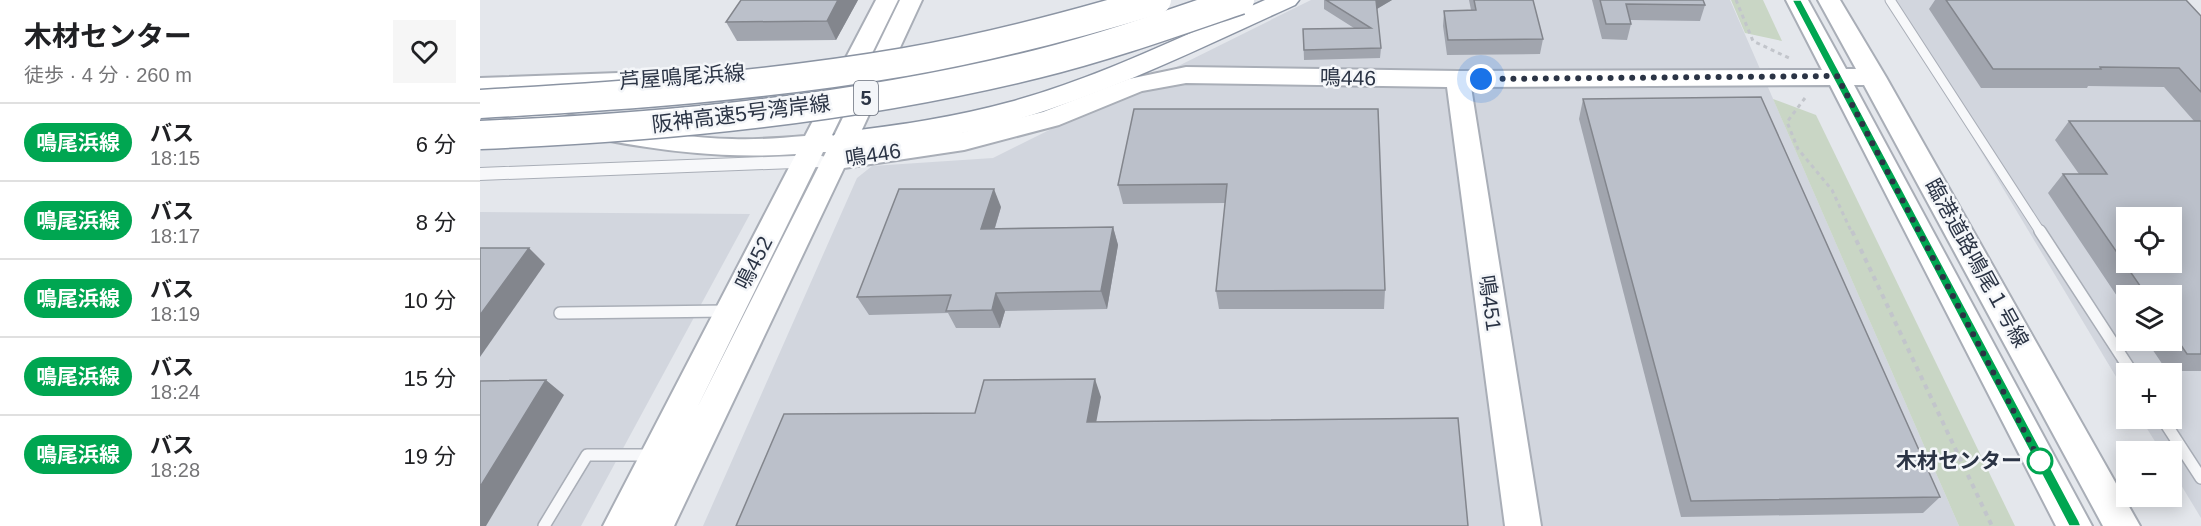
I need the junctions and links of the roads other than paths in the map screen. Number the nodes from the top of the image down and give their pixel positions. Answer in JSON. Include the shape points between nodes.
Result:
{"nodes":[{"id":1,"x":887,"y":0,"type":"edge"},
{"id":2,"x":911,"y":0,"type":"edge"},
{"id":3,"x":1126,"y":0,"type":"edge"},
{"id":4,"x":1157,"y":0,"type":"edge"},
{"id":5,"x":1240,"y":0,"type":"edge"},
{"id":6,"x":1286,"y":0,"type":"edge"},
{"id":7,"x":1797,"y":0,"type":"edge"},
{"id":8,"x":1829,"y":0,"type":"edge"},
{"id":9,"x":1890,"y":0,"type":"edge"},
{"id":10,"x":883,"y":59,"type":"junction"},
{"id":11,"x":854,"y":63,"type":"junction"},
{"id":12,"x":1837,"y":76,"type":"junction"},
{"id":13,"x":1874,"y":77,"type":"junction"},
{"id":14,"x":1458,"y":79,"type":"junction"},
{"id":15,"x":480,"y":86,"type":"edge"},
{"id":16,"x":480,"y":104,"type":"edge"},
{"id":17,"x":480,"y":135,"type":"edge"},
{"id":18,"x":824,"y":152,"type":"junction"},
{"id":19,"x":480,"y":174,"type":"edge"},
{"id":20,"x":729,"y":311,"type":"junction"},
{"id":21,"x":560,"y":313,"type":"dead end"},
{"id":22,"x":2126,"y":363,"type":"edge"},
{"id":23,"x":2169,"y":429,"type":"edge"},
{"id":24,"x":657,"y":455,"type":"junction"},
{"id":25,"x":2201,"y":478,"type":"edge"},
{"id":26,"x":544,"y":526,"type":"edge"},
{"id":27,"x":621,"y":526,"type":"edge"},
{"id":28,"x":656,"y":526,"type":"edge"},
{"id":29,"x":1523,"y":526,"type":"edge"},
{"id":30,"x":2074,"y":526,"type":"edge"},
{"id":31,"x":2122,"y":526,"type":"edge"}],
"edges":[{"from":1,"to":11,"type":"street","name":"鳴452"},
{"from":2,"to":10,"type":"street","name":"鳴452"},
{"from":3,"to":10,"type":"highway","number":"5"},
{"from":4,"to":16,"type":"highway","name":"阪神高速5号湾岸線","number":"5","bridge":true,"via":[[1023,38],[818,77],[612,97]]},
{"from":5,"to":17,"type":"highway","name":"阪神高速5号湾岸線","number":"5","bridge":true,"via":[[1049,60],[924,89],[671,123]]},
{"from":6,"to":18,"type":"highway","number":"5","via":[[1119,74],[1035,104],[938,130]]},
{"from":7,"to":12,"type":"street","name":"臨港道路鳴尾１号線"},
{"from":8,"to":13,"type":"street","name":"臨港道路鳴尾１号線"},
{"from":9,"to":22,"type":"lane"},
{"from":10,"to":11,"type":"street","name":"芦屋鳴尾浜線"},
{"from":10,"to":18,"type":"street","name":"鳴452"},
{"from":11,"to":15,"type":"street","name":"芦屋鳴尾浜線","via":[[667,80]]},
{"from":11,"to":18,"type":"street","name":"鳴452"},
{"from":12,"to":13,"type":"street","name":"鳴446"},
{"from":12,"to":14,"type":"street","name":"鳴446"},
{"from":12,"to":30,"type":"street","name":"臨港道路鳴尾１号線"},
{"from":13,"to":31,"type":"street","name":"臨港道路鳴尾１号線"},
{"from":14,"to":18,"type":"street","name":"鳴446","via":[[1186,75],[1137,84],[1050,119],[964,141]]},
{"from":14,"to":29,"type":"street","name":"鳴451"},
{"from":16,"to":18,"type":"street","via":[[646,139]]},
{"from":18,"to":19,"type":"street"},
{"from":18,"to":20,"type":"street","name":"鳴452"},
{"from":18,"to":28,"type":"street","name":"鳴452"},
{"from":20,"to":21,"type":"lane"},
{"from":20,"to":24,"type":"street","name":"鳴452"},
{"from":23,"to":25,"type":"lane"},
{"from":24,"to":26,"type":"lane","via":[[587,455]]},
{"from":24,"to":27,"type":"street","name":"鳴452"}]}
